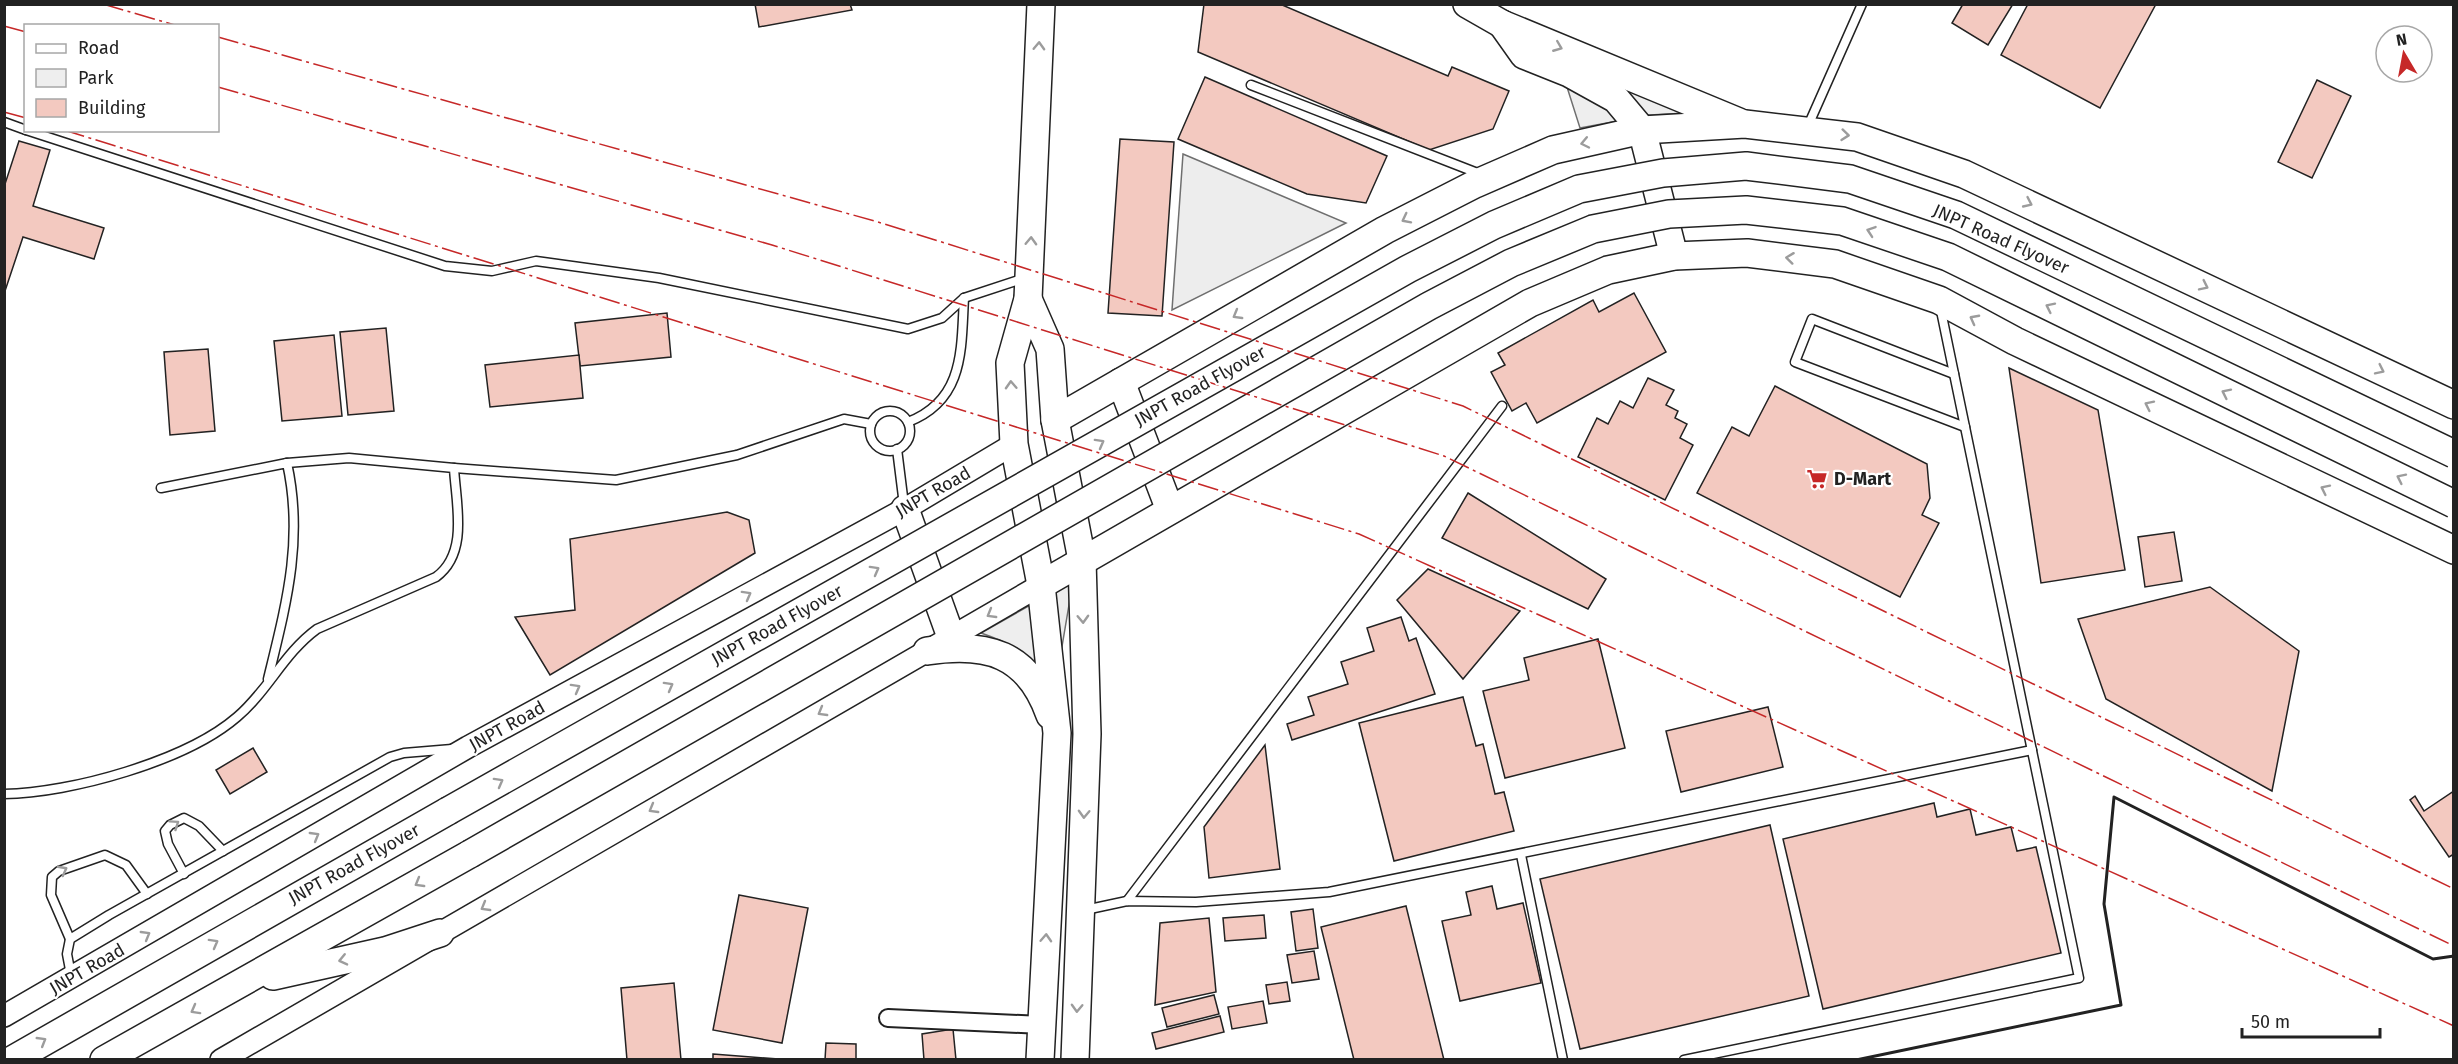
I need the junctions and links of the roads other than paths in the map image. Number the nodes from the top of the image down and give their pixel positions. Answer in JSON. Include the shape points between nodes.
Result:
{"nodes":[{"id":1,"x":1041,"y":4,"type":"edge"},
{"id":2,"x":1467,"y":4,"type":"edge"},
{"id":3,"x":1862,"y":4,"type":"edge"},
{"id":4,"x":1502,"y":24,"type":"junction"},
{"id":5,"x":1251,"y":85,"type":"dead end"},
{"id":6,"x":4,"y":122,"type":"edge"},
{"id":7,"x":1745,"y":124,"type":"junction"},
{"id":8,"x":24,"y":129,"type":"edge"},
{"id":9,"x":1642,"y":130,"type":"junction"},
{"id":10,"x":1806,"y":131,"type":"junction"},
{"id":11,"x":32,"y":132,"type":"edge"},
{"id":12,"x":1489,"y":177,"type":"junction"},
{"id":13,"x":1674,"y":256,"type":"junction"},
{"id":14,"x":1029,"y":288,"type":"junction"},
{"id":15,"x":964,"y":298,"type":"junction"},
{"id":16,"x":1939,"y":300,"type":"junction"},
{"id":17,"x":1954,"y":374,"type":"junction"},
{"id":18,"x":1121,"y":382,"type":"junction"},
{"id":19,"x":2454,"y":405,"type":"edge"},
{"id":20,"x":1502,"y":406,"type":"dead end"},
{"id":21,"x":1055,"y":420,"type":"junction"},
{"id":22,"x":908,"y":422,"type":"junction"},
{"id":23,"x":871,"y":424,"type":"junction"},
{"id":24,"x":1965,"y":427,"type":"junction"},
{"id":25,"x":1014,"y":444,"type":"junction"},
{"id":26,"x":897,"y":449,"type":"junction"},
{"id":27,"x":2454,"y":454,"type":"edge"},
{"id":28,"x":287,"y":464,"type":"junction"},
{"id":29,"x":454,"y":468,"type":"junction"},
{"id":30,"x":161,"y":488,"type":"dead end"},
{"id":31,"x":2454,"y":504,"type":"edge"},
{"id":32,"x":905,"y":509,"type":"junction"},
{"id":33,"x":1170,"y":510,"type":"junction"},
{"id":34,"x":2454,"y":550,"type":"edge"},
{"id":35,"x":1082,"y":560,"type":"junction"},
{"id":36,"x":1041,"y":585,"type":"junction"},
{"id":37,"x":951,"y":637,"type":"junction"},
{"id":38,"x":927,"y":651,"type":"junction"},
{"id":39,"x":267,"y":682,"type":"junction"},
{"id":40,"x":1057,"y":733,"type":"junction"},
{"id":41,"x":468,"y":747,"type":"junction"},
{"id":42,"x":2032,"y":750,"type":"junction"},
{"id":43,"x":4,"y":794,"type":"edge"},
{"id":44,"x":223,"y":851,"type":"junction"},
{"id":45,"x":1521,"y":855,"type":"junction"},
{"id":46,"x":184,"y":874,"type":"junction"},
{"id":47,"x":147,"y":894,"type":"junction"},
{"id":48,"x":1127,"y":902,"type":"junction"},
{"id":49,"x":1080,"y":911,"type":"junction"},
{"id":50,"x":440,"y":933,"type":"junction"},
{"id":51,"x":70,"y":939,"type":"junction"},
{"id":52,"x":71,"y":979,"type":"junction"},
{"id":53,"x":245,"y":982,"type":"junction"},
{"id":54,"x":4,"y":1016,"type":"edge"},
{"id":55,"x":888,"y":1018,"type":"dead end"},
{"id":56,"x":1042,"y":1025,"type":"junction"},
{"id":57,"x":12,"y":1059,"type":"edge"},
{"id":58,"x":104,"y":1059,"type":"edge"},
{"id":59,"x":222,"y":1059,"type":"edge"},
{"id":60,"x":1040,"y":1059,"type":"edge"},
{"id":61,"x":1075,"y":1059,"type":"edge"},
{"id":62,"x":1563,"y":1059,"type":"edge"},
{"id":63,"x":1684,"y":1059,"type":"edge"}],
"edges":[{"from":14,"to":1,"type":"highway","one_way":true},
{"from":2,"to":4,"type":"highway"},
{"from":3,"to":10,"type":"lane"},
{"from":4,"to":7,"type":"highway","one_way":true},
{"from":4,"to":9,"type":"highway","via":[[1524,55],[1569,73],[1616,99]]},
{"from":5,"to":12,"type":"lane"},
{"from":6,"to":8,"type":"lane"},
{"from":7,"to":9,"type":"highway"},
{"from":7,"to":10,"type":"highway"},
{"from":9,"to":12,"type":"highway","one_way":true,"via":[[1553,150]]},
{"from":9,"to":13,"type":"highway"},
{"from":10,"to":19,"type":"highway","one_way":true,"via":[[1857,136],[1964,174]]},
{"from":11,"to":15,"type":"lane","via":[[445,266],[492,271],[536,261],[659,278],[908,329],[942,318]]},
{"from":12,"to":18,"type":"highway","one_way":true,"via":[[1385,230]]},
{"from":16,"to":13,"type":"highway","one_way":true,"via":[[1835,264],[1747,253]]},
{"from":13,"to":33,"type":"highway","via":[[1608,270],[1530,303]]},
{"from":14,"to":15,"type":"lane"},
{"from":14,"to":21,"type":"highway","via":[[1050,349]]},
{"from":25,"to":14,"type":"highway","one_way":true,"via":[[1010,363]]},
{"from":15,"to":22,"type":"lane","via":[[961,355],[952,387],[923,416]]},
{"from":16,"to":17,"type":"lane"},
{"from":34,"to":16,"type":"highway","one_way":true,"via":[[2026,346]]},
{"from":17,"to":24,"type":"lane"},
{"from":17,"to":24,"type":"lane","via":[[1812,319],[1795,362]]},
{"from":18,"to":21,"type":"highway"},
{"from":18,"to":33,"type":"highway"},
{"from":20,"to":48,"type":"lane"},
{"from":21,"to":35,"type":"highway"},
{"from":22,"to":23,"type":"lane","via":[[898,413],[885,411]]},
{"from":22,"to":26,"type":"lane","via":[[910,435]]},
{"from":23,"to":26,"type":"lane","via":[[870,437],[878,447]]},
{"from":23,"to":29,"type":"lane","via":[[844,419],[737,455],[616,480]]},
{"from":24,"to":42,"type":"lane"},
{"from":25,"to":32,"type":"street","name":"JNPT Road"},
{"from":25,"to":36,"type":"highway"},
{"from":26,"to":32,"type":"lane"},
{"from":57,"to":27,"type":"highway","name":"JNPT Road Flyover","one_way":true,"bridge":true,"via":[[1407,269],[1494,225],[1579,189],[1663,173],[1746,166],[1850,179],[1956,215]]},
{"from":28,"to":29,"type":"lane","via":[[349,458]]},
{"from":28,"to":30,"type":"lane"},
{"from":28,"to":39,"type":"lane","via":[[295,510],[295,543],[284,613]]},
{"from":29,"to":39,"type":"lane","via":[[456,549],[444,571],[317,628],[300,641]]},
{"from":31,"to":53,"type":"highway","one_way":true,"bridge":true,"via":[[1948,257],[1842,221],[1746,210],[1670,214],[1593,229],[1511,263],[1429,306]]},
{"from":32,"to":37,"type":"highway"},
{"from":41,"to":32,"type":"street","name":"JNPT Road","one_way":true},
{"from":33,"to":35,"type":"highway"},
{"from":35,"to":36,"type":"highway"},
{"from":35,"to":49,"type":"highway","one_way":true,"via":[[1087,734]]},
{"from":36,"to":37,"type":"street","one_way":true},
{"from":36,"to":40,"type":"highway"},
{"from":37,"to":38,"type":"street"},
{"from":38,"to":40,"type":"highway","via":[[973,647],[1010,659],[1033,683]]},
{"from":38,"to":50,"type":"street","one_way":true},
{"from":39,"to":43,"type":"lane","via":[[237,717],[195,746],[122,774],[23,794]]},
{"from":56,"to":40,"type":"highway","one_way":true},
{"from":41,"to":44,"type":"lane","via":[[390,757]]},
{"from":52,"to":41,"type":"street","name":"JNPT Road","one_way":true},
{"from":42,"to":45,"type":"lane"},
{"from":42,"to":63,"type":"lane","via":[[2079,978]]},
{"from":44,"to":46,"type":"lane"},
{"from":46,"to":44,"type":"lane","one_way":true,"via":[[168,844],[165,831],[170,825],[184,818],[194,821]]},
{"from":45,"to":48,"type":"lane","via":[[1329,892],[1196,902]]},
{"from":45,"to":62,"type":"lane"},
{"from":46,"to":47,"type":"lane"},
{"from":47,"to":51,"type":"lane"},
{"from":51,"to":47,"type":"lane","one_way":true,"via":[[51,895],[52,877],[59,871],[105,855],[126,865]]},
{"from":48,"to":49,"type":"lane"},
{"from":49,"to":61,"type":"highway","one_way":true},
{"from":50,"to":53,"type":"highway","one_way":true,"via":[[385,951]]},
{"from":50,"to":59,"type":"street"},
{"from":51,"to":52,"type":"lane"},
{"from":52,"to":54,"type":"street","name":"JNPT Road"},
{"from":53,"to":58,"type":"highway","one_way":true},
{"from":55,"to":56,"type":"street"},
{"from":56,"to":60,"type":"highway"}]}
